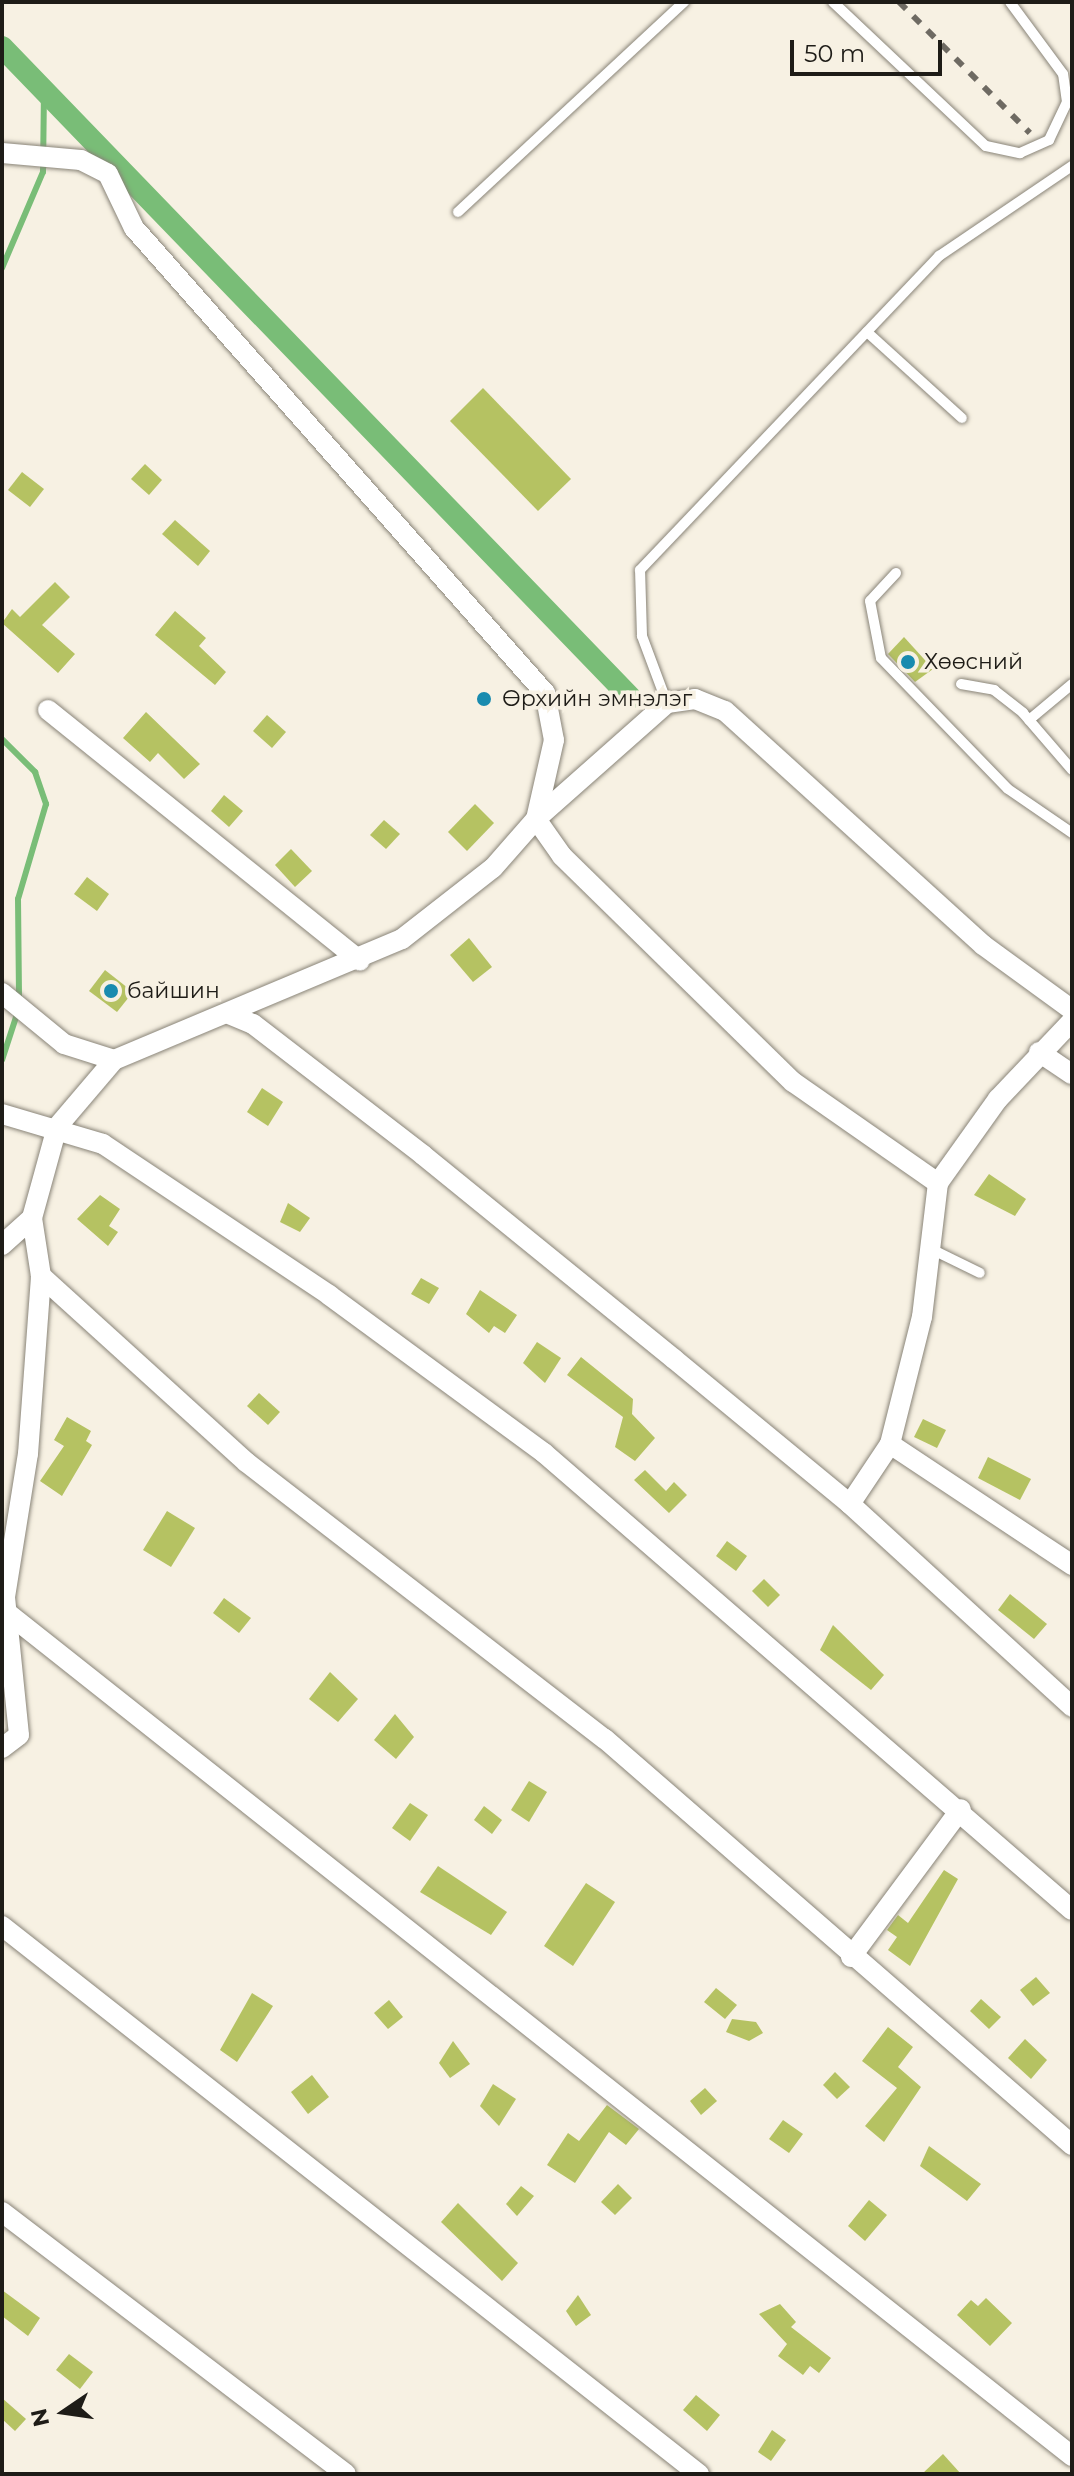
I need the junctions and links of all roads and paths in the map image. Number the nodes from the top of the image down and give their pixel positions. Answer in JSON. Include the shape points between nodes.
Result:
{"nodes":[{"id":1,"x":684,"y":2,"type":"edge"},
{"id":2,"x":833,"y":2,"type":"edge"},
{"id":3,"x":1010,"y":2,"type":"edge"},
{"id":4,"x":2,"y":153,"type":"edge"},
{"id":5,"x":1072,"y":166,"type":"edge"},
{"id":6,"x":458,"y":212,"type":"dead end"},
{"id":7,"x":867,"y":332,"type":"junction"},
{"id":8,"x":962,"y":418,"type":"dead end"},
{"id":9,"x":896,"y":573,"type":"dead end"},
{"id":10,"x":961,"y":684,"type":"dead end"},
{"id":11,"x":1072,"y":684,"type":"edge"},
{"id":12,"x":667,"y":703,"type":"junction"},
{"id":13,"x":48,"y":710,"type":"dead end"},
{"id":14,"x":1029,"y":720,"type":"junction"},
{"id":15,"x":1072,"y":770,"type":"edge"},
{"id":16,"x":536,"y":819,"type":"junction"},
{"id":17,"x":1072,"y":833,"type":"edge"},
{"id":18,"x":360,"y":961,"type":"junction"},
{"id":19,"x":5,"y":997,"type":"edge"},
{"id":20,"x":1072,"y":1010,"type":"edge"},
{"id":21,"x":229,"y":1014,"type":"junction"},
{"id":22,"x":1072,"y":1021,"type":"edge"},
{"id":23,"x":1039,"y":1052,"type":"junction"},
{"id":24,"x":114,"y":1060,"type":"junction"},
{"id":25,"x":1072,"y":1074,"type":"edge"},
{"id":26,"x":2,"y":1114,"type":"edge"},
{"id":27,"x":57,"y":1127,"type":"junction"},
{"id":28,"x":938,"y":1183,"type":"junction"},
{"id":29,"x":32,"y":1218,"type":"junction"},
{"id":30,"x":2,"y":1245,"type":"edge"},
{"id":31,"x":933,"y":1250,"type":"junction"},
{"id":32,"x":980,"y":1273,"type":"dead end"},
{"id":33,"x":41,"y":1276,"type":"junction"},
{"id":34,"x":890,"y":1444,"type":"junction"},
{"id":35,"x":850,"y":1504,"type":"junction"},
{"id":36,"x":1072,"y":1565,"type":"edge"},
{"id":37,"x":5,"y":1611,"type":"junction"},
{"id":38,"x":1072,"y":1707,"type":"edge"},
{"id":39,"x":2,"y":1748,"type":"edge"},
{"id":40,"x":961,"y":1809,"type":"junction"},
{"id":41,"x":1072,"y":1910,"type":"edge"},
{"id":42,"x":2,"y":1926,"type":"edge"},
{"id":43,"x":851,"y":1957,"type":"junction"},
{"id":44,"x":1072,"y":2145,"type":"edge"},
{"id":45,"x":2,"y":2212,"type":"edge"},
{"id":46,"x":1072,"y":2456,"type":"edge"},
{"id":47,"x":346,"y":2474,"type":"edge"},
{"id":48,"x":699,"y":2474,"type":"edge"}],
"edges":[{"from":1,"to":6,"type":"lane"},
{"from":2,"to":3,"type":"lane","via":[[986,146],[1020,153],[1049,140],[1067,102],[1063,74]]},
{"from":4,"to":16,"type":"street","via":[[81,160],[108,174],[134,228],[545,693],[554,740]]},
{"from":5,"to":7,"type":"lane","via":[[939,256]]},
{"from":7,"to":8,"type":"lane"},
{"from":7,"to":12,"type":"lane","via":[[640,570],[642,636]]},
{"from":9,"to":17,"type":"lane","via":[[870,601],[881,658],[988,770]]},
{"from":10,"to":14,"type":"lane","via":[[994,690]]},
{"from":11,"to":14,"type":"lane"},
{"from":12,"to":16,"type":"street"},
{"from":12,"to":20,"type":"street","via":[[695,699],[725,711],[983,945]]},
{"from":13,"to":18,"type":"street"},
{"from":14,"to":15,"type":"lane"},
{"from":16,"to":18,"type":"street","via":[[493,868],[402,939]]},
{"from":16,"to":28,"type":"street","via":[[618,915],[793,1082]]},
{"from":18,"to":21,"type":"street"},
{"from":19,"to":24,"type":"street","via":[[64,1044]]},
{"from":21,"to":24,"type":"street"},
{"from":21,"to":35,"type":"street","via":[[253,1024],[423,1155]]},
{"from":22,"to":23,"type":"street"},
{"from":23,"to":25,"type":"street"},
{"from":23,"to":28,"type":"street"},
{"from":24,"to":27,"type":"street"},
{"from":26,"to":27,"type":"street"},
{"from":27,"to":29,"type":"street"},
{"from":27,"to":40,"type":"street","via":[[103,1144],[329,1295],[544,1453]]},
{"from":28,"to":31,"type":"street"},
{"from":29,"to":30,"type":"street"},
{"from":29,"to":33,"type":"street"},
{"from":31,"to":32,"type":"lane"},
{"from":31,"to":34,"type":"street"},
{"from":33,"to":37,"type":"street","via":[[28,1454]]},
{"from":33,"to":43,"type":"street","via":[[246,1462],[605,1739]]},
{"from":34,"to":35,"type":"street"},
{"from":34,"to":36,"type":"street"},
{"from":35,"to":38,"type":"street"},
{"from":37,"to":39,"type":"street","via":[[19,1735]]},
{"from":37,"to":46,"type":"street"},
{"from":40,"to":41,"type":"street"},
{"from":40,"to":43,"type":"street"},
{"from":42,"to":48,"type":"street"},
{"from":43,"to":44,"type":"street"},
{"from":45,"to":47,"type":"street"}]}
